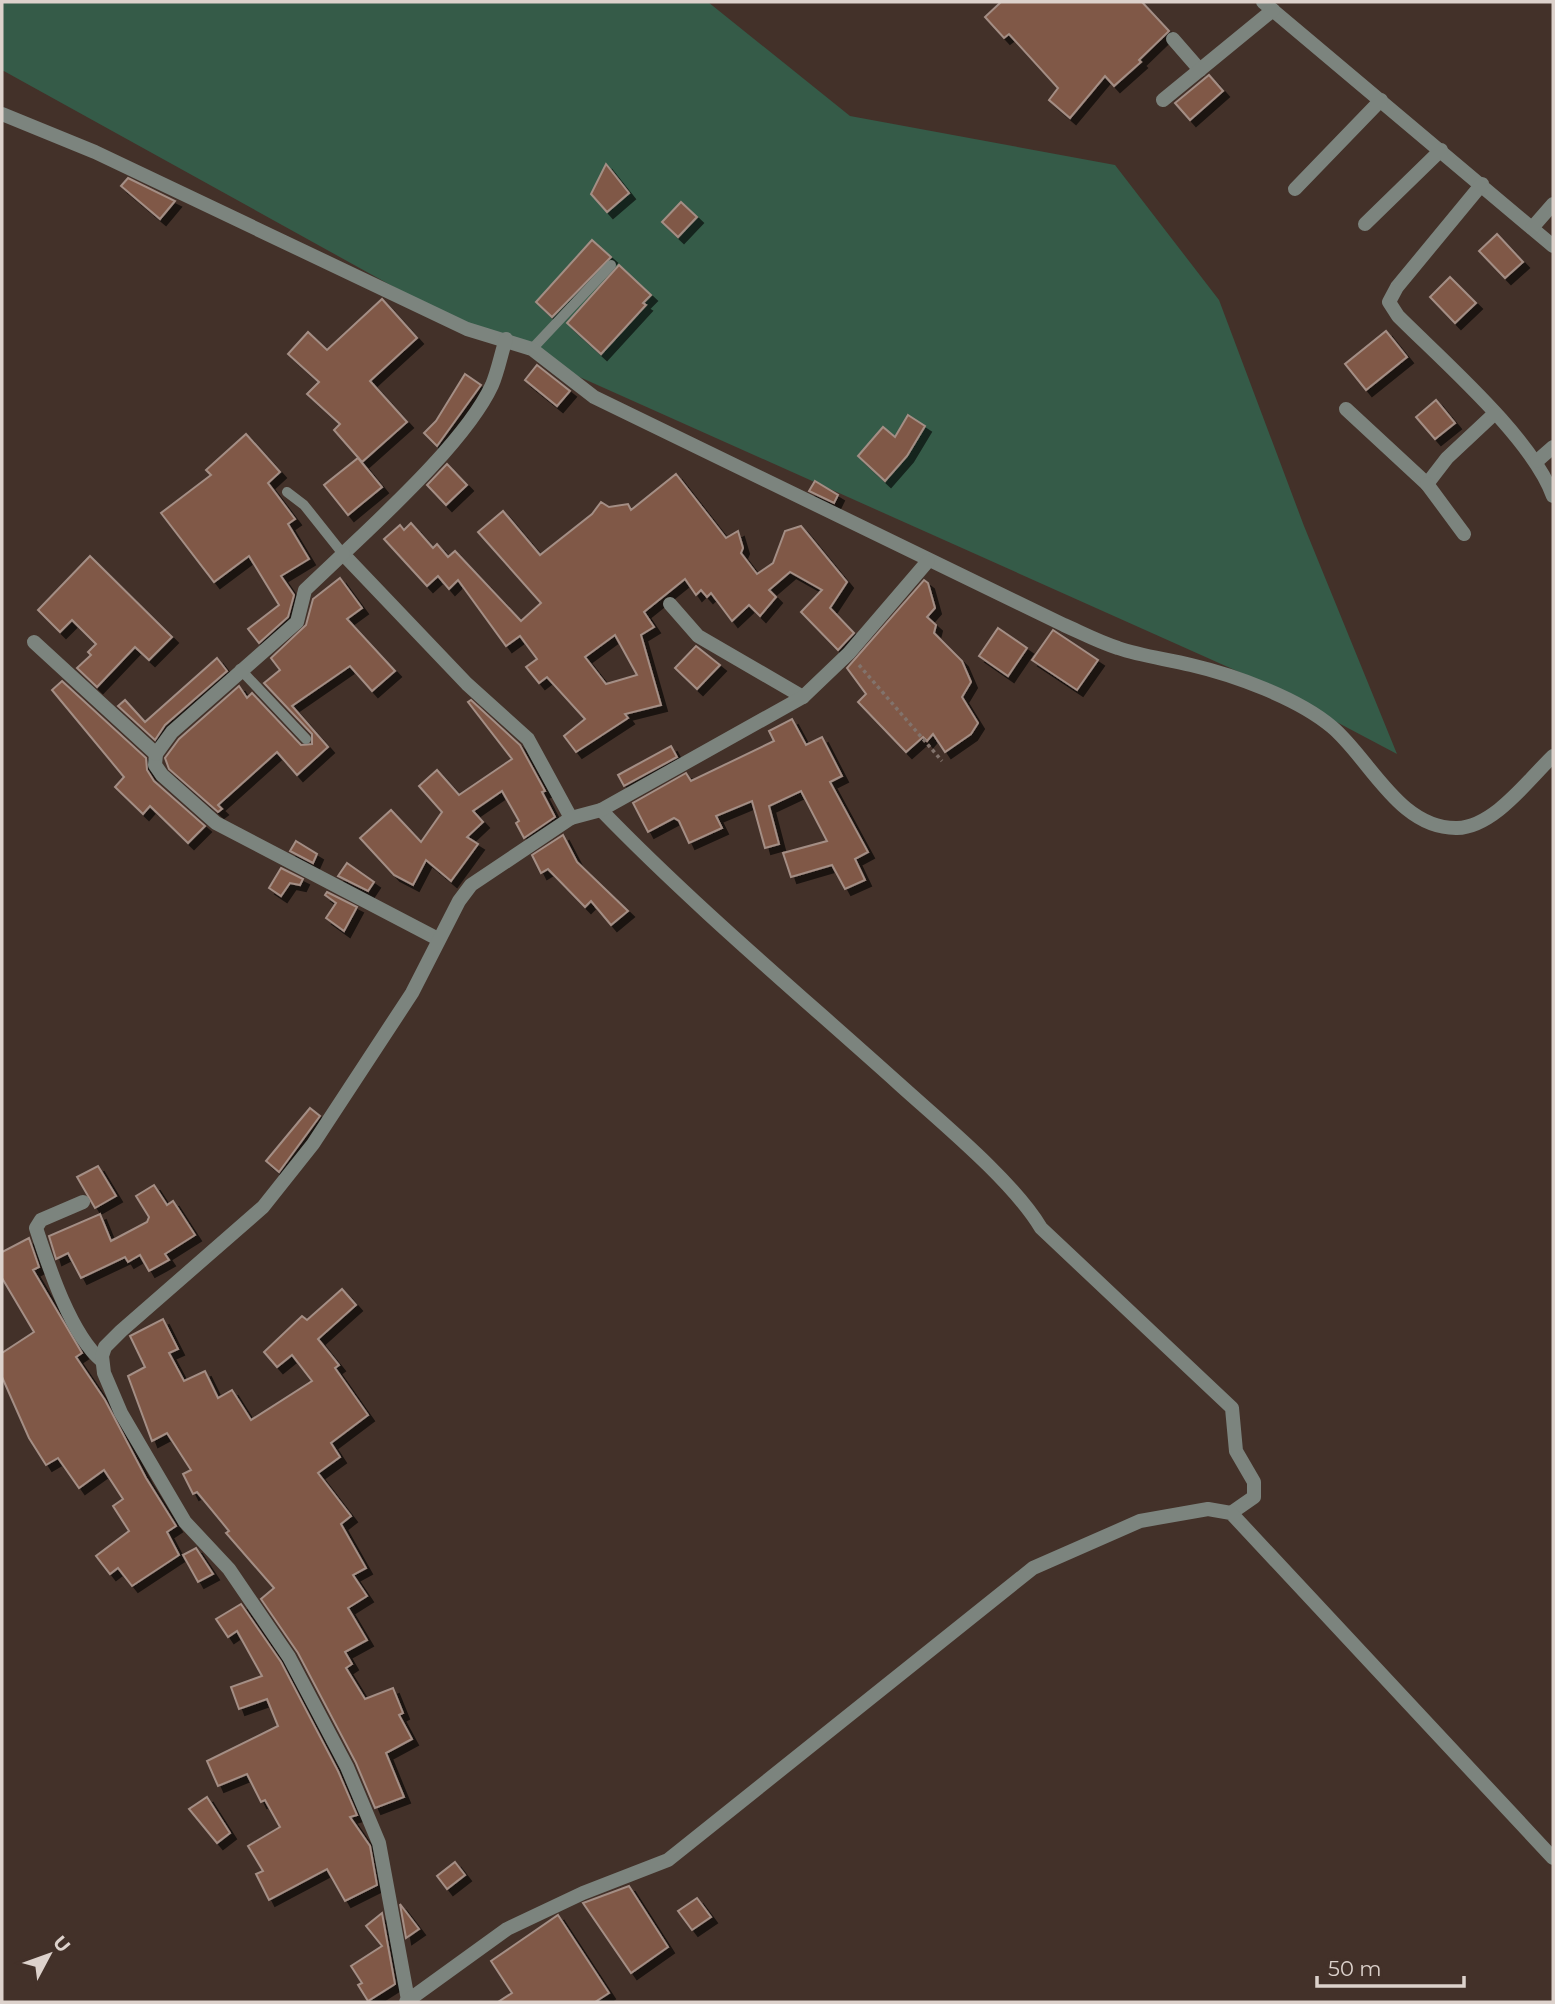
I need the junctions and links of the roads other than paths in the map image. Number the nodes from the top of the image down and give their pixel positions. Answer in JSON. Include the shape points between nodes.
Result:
{"nodes":[{"id":1,"x":1268,"y":6,"type":"edge"},
{"id":2,"x":1173,"y":39,"type":"dead end"},
{"id":3,"x":1200,"y":70,"type":"junction"},
{"id":4,"x":1163,"y":100,"type":"dead end"},
{"id":5,"x":1381,"y":100,"type":"junction"},
{"id":6,"x":2,"y":114,"type":"edge"},
{"id":7,"x":1441,"y":150,"type":"junction"},
{"id":8,"x":1482,"y":184,"type":"junction"},
{"id":9,"x":1295,"y":189,"type":"dead end"},
{"id":10,"x":1553,"y":204,"type":"edge"},
{"id":11,"x":1365,"y":224,"type":"dead end"},
{"id":12,"x":1532,"y":228,"type":"junction"},
{"id":13,"x":1553,"y":246,"type":"edge"},
{"id":14,"x":611,"y":265,"type":"dead end"},
{"id":15,"x":506,"y":338,"type":"junction"},
{"id":16,"x":532,"y":349,"type":"junction"},
{"id":17,"x":1346,"y":409,"type":"dead end"},
{"id":18,"x":1494,"y":414,"type":"junction"},
{"id":19,"x":1553,"y":447,"type":"edge"},
{"id":20,"x":1537,"y":461,"type":"junction"},
{"id":21,"x":1427,"y":484,"type":"junction"},
{"id":22,"x":287,"y":492,"type":"dead end"},
{"id":23,"x":1553,"y":496,"type":"edge"},
{"id":24,"x":1464,"y":534,"type":"dead end"},
{"id":25,"x":343,"y":554,"type":"junction"},
{"id":26,"x":928,"y":561,"type":"junction"},
{"id":27,"x":670,"y":604,"type":"dead end"},
{"id":28,"x":34,"y":642,"type":"dead end"},
{"id":29,"x":240,"y":670,"type":"junction"},
{"id":30,"x":803,"y":697,"type":"junction"},
{"id":31,"x":306,"y":739,"type":"dead end"},
{"id":32,"x":156,"y":754,"type":"junction"},
{"id":33,"x":1553,"y":756,"type":"edge"},
{"id":34,"x":601,"y":810,"type":"junction"},
{"id":35,"x":571,"y":818,"type":"junction"},
{"id":36,"x":438,"y":939,"type":"junction"},
{"id":37,"x":83,"y":1202,"type":"dead end"},
{"id":38,"x":102,"y":1361,"type":"junction"},
{"id":39,"x":1231,"y":1513,"type":"junction"},
{"id":40,"x":1553,"y":1858,"type":"edge"},
{"id":41,"x":407,"y":2001,"type":"edge"}],
"edges":[{"from":1,"to":3,"type":"street"},
{"from":1,"to":5,"type":"street"},
{"from":2,"to":3,"type":"street"},
{"from":3,"to":4,"type":"street"},
{"from":5,"to":7,"type":"street"},
{"from":5,"to":9,"type":"street"},
{"from":6,"to":15,"type":"street","via":[[94,152],[467,329]]},
{"from":7,"to":8,"type":"street"},
{"from":7,"to":11,"type":"street"},
{"from":8,"to":12,"type":"street"},
{"from":8,"to":18,"type":"street","via":[[1389,302]]},
{"from":10,"to":12,"type":"street"},
{"from":12,"to":13,"type":"street"},
{"from":14,"to":16,"type":"lane"},
{"from":15,"to":16,"type":"street"},
{"from":15,"to":25,"type":"street","via":[[493,383],[472,416],[396,504]]},
{"from":16,"to":26,"type":"street","via":[[594,397]]},
{"from":17,"to":21,"type":"street"},
{"from":18,"to":20,"type":"street"},
{"from":18,"to":21,"type":"street","via":[[1447,458]]},
{"from":19,"to":20,"type":"street"},
{"from":20,"to":23,"type":"street"},
{"from":21,"to":24,"type":"street"},
{"from":22,"to":25,"type":"lane","via":[[304,505]]},
{"from":25,"to":29,"type":"street","via":[[305,590],[297,622]]},
{"from":25,"to":35,"type":"street","via":[[467,684],[528,739]]},
{"from":26,"to":30,"type":"street","via":[[849,653]]},
{"from":26,"to":33,"type":"street","via":[[1119,649],[1248,682],[1287,701],[1331,726],[1396,799],[1427,822],[1457,828],[1481,821]]},
{"from":27,"to":30,"type":"street","via":[[698,636]]},
{"from":28,"to":32,"type":"street"},
{"from":29,"to":31,"type":"lane"},
{"from":29,"to":32,"type":"street","via":[[172,732]]},
{"from":30,"to":34,"type":"street"},
{"from":32,"to":36,"type":"street","via":[[155,765],[162,775],[216,823]]},
{"from":34,"to":35,"type":"street"},
{"from":34,"to":39,"type":"street","via":[[654,864],[949,1130],[1030,1210],[1041,1228],[1233,1408],[1236,1451],[1254,1482],[1254,1497]]},
{"from":35,"to":36,"type":"street","via":[[471,885]]},
{"from":36,"to":38,"type":"street","via":[[412,993],[313,1144],[263,1207],[121,1331],[106,1347]]},
{"from":37,"to":38,"type":"street","via":[[46,1217],[36,1228],[74,1326],[86,1347]]},
{"from":38,"to":41,"type":"street","via":[[121,1413],[174,1505],[195,1535],[229,1569],[289,1657],[347,1767],[379,1843]]},
{"from":39,"to":40,"type":"street"},
{"from":39,"to":41,"type":"street","via":[[1208,1508],[1140,1521],[1032,1568],[668,1860],[507,1929]]}]}
